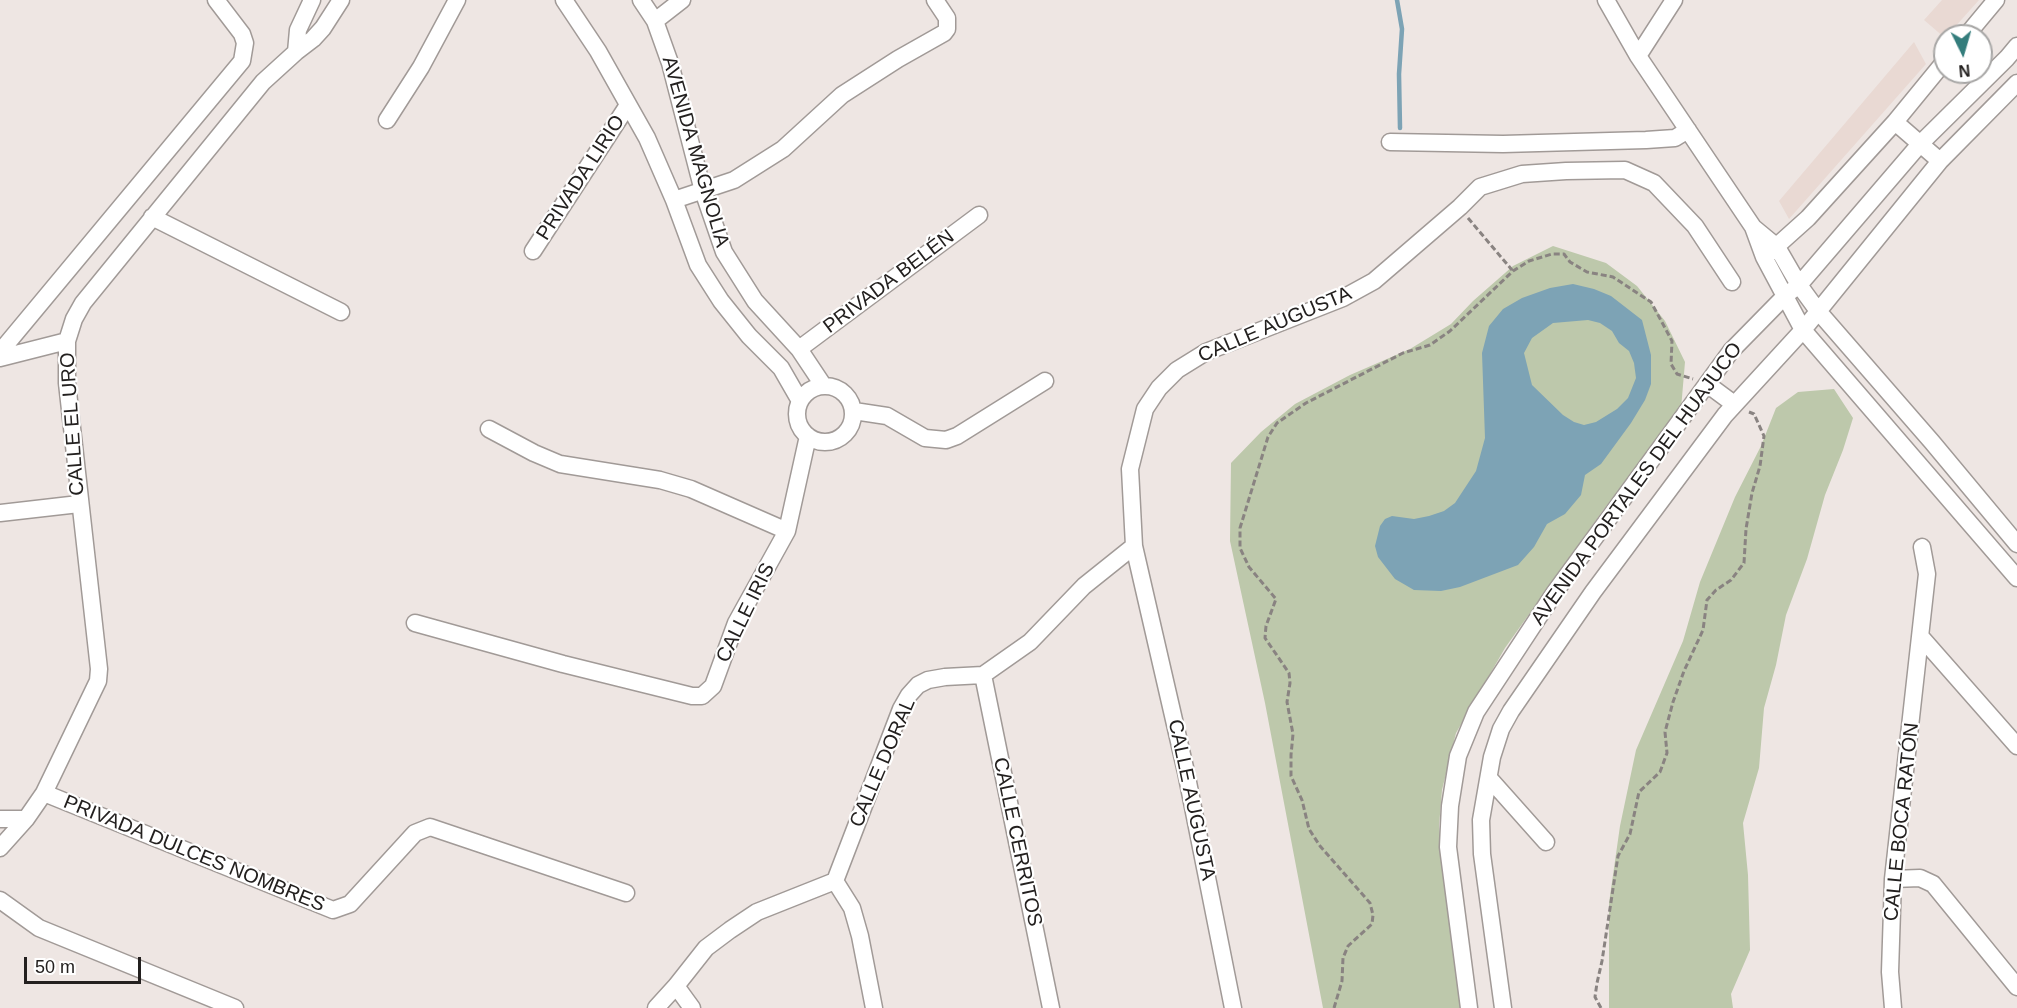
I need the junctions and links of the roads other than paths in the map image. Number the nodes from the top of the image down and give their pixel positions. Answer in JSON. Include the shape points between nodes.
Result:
{"nodes":[{"id":1,"x":216,"y":0,"type":"edge"},
{"id":2,"x":312,"y":0,"type":"edge"},
{"id":3,"x":341,"y":0,"type":"edge"},
{"id":4,"x":457,"y":0,"type":"edge"},
{"id":5,"x":564,"y":0,"type":"edge"},
{"id":6,"x":641,"y":0,"type":"edge"},
{"id":7,"x":682,"y":0,"type":"edge"},
{"id":8,"x":935,"y":0,"type":"edge"},
{"id":9,"x":1606,"y":0,"type":"edge"},
{"id":10,"x":1674,"y":0,"type":"edge"},
{"id":11,"x":1996,"y":0,"type":"edge"},
{"id":12,"x":655,"y":21,"type":"junction"},
{"id":13,"x":1976,"y":24,"type":"edge"},
{"id":14,"x":2017,"y":46,"type":"edge"},
{"id":15,"x":296,"y":52,"type":"junction"},
{"id":16,"x":1638,"y":56,"type":"junction"},
{"id":17,"x":1933,"y":76,"type":"edge"},
{"id":18,"x":2017,"y":83,"type":"edge"},
{"id":19,"x":628,"y":105,"type":"junction"},
{"id":20,"x":387,"y":120,"type":"dead end"},
{"id":21,"x":1895,"y":122,"type":"junction"},
{"id":22,"x":1688,"y":130,"type":"junction"},
{"id":23,"x":1390,"y":142,"type":"dead end"},
{"id":24,"x":1920,"y":144,"type":"junction"},
{"id":25,"x":1940,"y":161,"type":"junction"},
{"id":26,"x":703,"y":191,"type":"junction"},
{"id":27,"x":674,"y":200,"type":"junction"},
{"id":28,"x":979,"y":215,"type":"dead end"},
{"id":29,"x":153,"y":217,"type":"junction"},
{"id":30,"x":533,"y":251,"type":"dead end"},
{"id":31,"x":1771,"y":252,"type":"junction"},
{"id":32,"x":1732,"y":282,"type":"dead end"},
{"id":33,"x":1792,"y":290,"type":"junction"},
{"id":34,"x":1818,"y":311,"type":"junction"},
{"id":35,"x":341,"y":312,"type":"dead end"},
{"id":36,"x":1803,"y":330,"type":"junction"},
{"id":37,"x":67,"y":341,"type":"junction"},
{"id":38,"x":799,"y":349,"type":"junction"},
{"id":39,"x":0,"y":352,"type":"edge"},
{"id":40,"x":0,"y":358,"type":"edge"},
{"id":41,"x":1045,"y":381,"type":"dead end"},
{"id":42,"x":1707,"y":384,"type":"junction"},
{"id":43,"x":823,"y":385,"type":"junction"},
{"id":44,"x":800,"y":400,"type":"junction"},
{"id":45,"x":1734,"y":404,"type":"junction"},
{"id":46,"x":854,"y":411,"type":"junction"},
{"id":47,"x":489,"y":429,"type":"dead end"},
{"id":48,"x":808,"y":436,"type":"junction"},
{"id":49,"x":80,"y":504,"type":"junction"},
{"id":50,"x":0,"y":513,"type":"edge"},
{"id":51,"x":787,"y":531,"type":"junction"},
{"id":52,"x":2017,"y":544,"type":"edge"},
{"id":53,"x":1134,"y":546,"type":"junction"},
{"id":54,"x":1922,"y":547,"type":"dead end"},
{"id":55,"x":2017,"y":579,"type":"edge"},
{"id":56,"x":414,"y":623,"type":"dead end"},
{"id":57,"x":1921,"y":637,"type":"junction"},
{"id":58,"x":983,"y":675,"type":"junction"},
{"id":59,"x":2017,"y":746,"type":"edge"},
{"id":60,"x":1489,"y":778,"type":"junction"},
{"id":61,"x":44,"y":793,"type":"junction"},
{"id":62,"x":0,"y":819,"type":"edge"},
{"id":63,"x":26,"y":819,"type":"junction"},
{"id":64,"x":1546,"y":842,"type":"dead end"},
{"id":65,"x":0,"y":848,"type":"edge"},
{"id":66,"x":1893,"y":879,"type":"junction"},
{"id":67,"x":835,"y":881,"type":"junction"},
{"id":68,"x":626,"y":893,"type":"dead end"},
{"id":69,"x":0,"y":900,"type":"edge"},
{"id":70,"x":676,"y":986,"type":"junction"},
{"id":71,"x":2017,"y":987,"type":"edge"},
{"id":72,"x":235,"y":1008,"type":"edge"},
{"id":73,"x":656,"y":1008,"type":"edge"},
{"id":74,"x":692,"y":1008,"type":"edge"},
{"id":75,"x":874,"y":1008,"type":"edge"},
{"id":76,"x":1051,"y":1008,"type":"edge"},
{"id":77,"x":1233,"y":1008,"type":"edge"},
{"id":78,"x":1468,"y":1008,"type":"edge"},
{"id":79,"x":1503,"y":1008,"type":"edge"},
{"id":80,"x":1893,"y":1008,"type":"edge"}],
"edges":[{"from":1,"to":39,"type":"street","via":[[242,34],[242,61]]},
{"from":2,"to":15,"type":"street","via":[[297,30]]},
{"from":3,"to":15,"type":"street","name":"CALLE EL URO","via":[[323,28]]},
{"from":4,"to":20,"type":"street"},
{"from":5,"to":19,"type":"street","name":"AVENIDA MAGNOLIA"},
{"from":6,"to":12,"type":"street","name":"AVENIDA MAGNOLIA"},
{"from":7,"to":12,"type":"street"},
{"from":8,"to":26,"type":"street","via":[[947,18],[944,33],[842,95],[783,148],[734,180]]},
{"from":9,"to":16,"type":"street"},
{"from":10,"to":16,"type":"street"},
{"from":11,"to":13,"type":"street"},
{"from":12,"to":26,"type":"street","name":"AVENIDA MAGNOLIA","via":[[670,63]]},
{"from":14,"to":24,"type":"street","name":"AVENIDA PORTALES DEL HUAJUCO"},
{"from":15,"to":29,"type":"street","name":"CALLE EL URO","via":[[263,82]]},
{"from":16,"to":22,"type":"street"},
{"from":17,"to":21,"type":"street"},
{"from":18,"to":25,"type":"street","name":"AVENIDA PORTALES DEL HUAJUCO"},
{"from":19,"to":27,"type":"street","name":"AVENIDA MAGNOLIA"},
{"from":19,"to":30,"type":"street","name":"PRIVADA LIRIO"},
{"from":21,"to":24,"type":"street"},
{"from":21,"to":31,"type":"street","via":[[1808,218]]},
{"from":22,"to":23,"type":"street","via":[[1675,138],[1646,140]]},
{"from":22,"to":31,"type":"street"},
{"from":24,"to":25,"type":"street"},
{"from":24,"to":33,"type":"street","name":"AVENIDA PORTALES DEL HUAJUCO"},
{"from":25,"to":34,"type":"street","name":"AVENIDA PORTALES DEL HUAJUCO"},
{"from":26,"to":27,"type":"street"},
{"from":26,"to":38,"type":"street","name":"AVENIDA MAGNOLIA","via":[[724,252],[737,274],[755,301]]},
{"from":27,"to":44,"type":"street","name":"AVENIDA MAGNOLIA","via":[[698,265],[749,336],[781,368]]},
{"from":28,"to":38,"type":"street","name":"PRIVADA BELÉN"},
{"from":29,"to":35,"type":"street"},
{"from":29,"to":37,"type":"street","name":"CALLE EL URO","via":[[83,303]]},
{"from":31,"to":33,"type":"street"},
{"from":32,"to":53,"type":"street","name":"CALLE AUGUSTA","via":[[1677,206],[1654,183],[1625,170],[1522,174],[1480,187],[1374,280],[1343,298],[1206,352],[1177,370],[1159,388],[1145,409],[1130,469]]},
{"from":33,"to":34,"type":"street"},
{"from":33,"to":36,"type":"street"},
{"from":33,"to":42,"type":"street","name":"AVENIDA PORTALES DEL HUAJUCO","via":[[1731,351]]},
{"from":34,"to":36,"type":"street","name":"AVENIDA PORTALES DEL HUAJUCO"},
{"from":34,"to":52,"type":"street"},
{"from":36,"to":45,"type":"street","name":"AVENIDA PORTALES DEL HUAJUCO"},
{"from":36,"to":55,"type":"street"},
{"from":37,"to":40,"type":"street"},
{"from":37,"to":49,"type":"street","name":"CALLE EL URO","via":[[67,382]]},
{"from":38,"to":43,"type":"street","name":"AVENIDA MAGNOLIA"},
{"from":41,"to":46,"type":"street","via":[[946,440],[925,438],[887,416]]},
{"from":42,"to":45,"type":"street"},
{"from":42,"to":78,"type":"street","name":"AVENIDA PORTALES DEL HUAJUCO","via":[[1496,680],[1476,712],[1458,756],[1448,847]]},
{"from":43,"to":44,"type":"street","via":[[814,387]]},
{"from":43,"to":46,"type":"street","via":[[840,389],[852,402]]},
{"from":44,"to":48,"type":"street","via":[[797,420]]},
{"from":45,"to":60,"type":"street","name":"AVENIDA PORTALES DEL HUAJUCO","via":[[1593,592],[1511,711],[1501,729]]},
{"from":46,"to":48,"type":"street","via":[[844,436],[826,442]]},
{"from":47,"to":51,"type":"street","via":[[560,464],[660,480],[691,489]]},
{"from":48,"to":51,"type":"street","name":"CALLE IRIS"},
{"from":49,"to":50,"type":"street"},
{"from":49,"to":61,"type":"street","name":"CALLE EL URO","via":[[98,681]]},
{"from":51,"to":56,"type":"street","name":"CALLE IRIS","via":[[736,623],[713,686],[698,697]]},
{"from":53,"to":58,"type":"street","via":[[1084,586],[1030,642]]},
{"from":53,"to":77,"type":"street","name":"CALLE AUGUSTA","via":[[1186,772]]},
{"from":54,"to":57,"type":"street","name":"CALLE BOCA RATÓN","via":[[1927,574]]},
{"from":57,"to":59,"type":"street"},
{"from":57,"to":66,"type":"street","name":"CALLE BOCA RATÓN"},
{"from":58,"to":67,"type":"street","name":"CALLE DORAL","via":[[928,680],[909,695]]},
{"from":58,"to":76,"type":"street","name":"CALLE CERRITOS"},
{"from":60,"to":64,"type":"street"},
{"from":60,"to":79,"type":"street","name":"AVENIDA PORTALES DEL HUAJUCO","via":[[1481,820],[1482,854]]},
{"from":61,"to":63,"type":"street","name":"CALLE EL URO"},
{"from":61,"to":68,"type":"street","name":"PRIVADA DULCES NOMBRES","via":[[333,910],[350,904],[415,833],[430,827]]},
{"from":62,"to":63,"type":"street"},
{"from":63,"to":65,"type":"street","name":"CALLE EL URO"},
{"from":66,"to":71,"type":"street","via":[[1920,878],[1933,884]]},
{"from":66,"to":80,"type":"street","name":"CALLE BOCA RATÓN"},
{"from":67,"to":70,"type":"street","via":[[757,912],[706,948]]},
{"from":67,"to":75,"type":"street","via":[[852,908]]},
{"from":69,"to":72,"type":"street","via":[[39,928]]},
{"from":70,"to":73,"type":"street"},
{"from":70,"to":74,"type":"street"}]}
